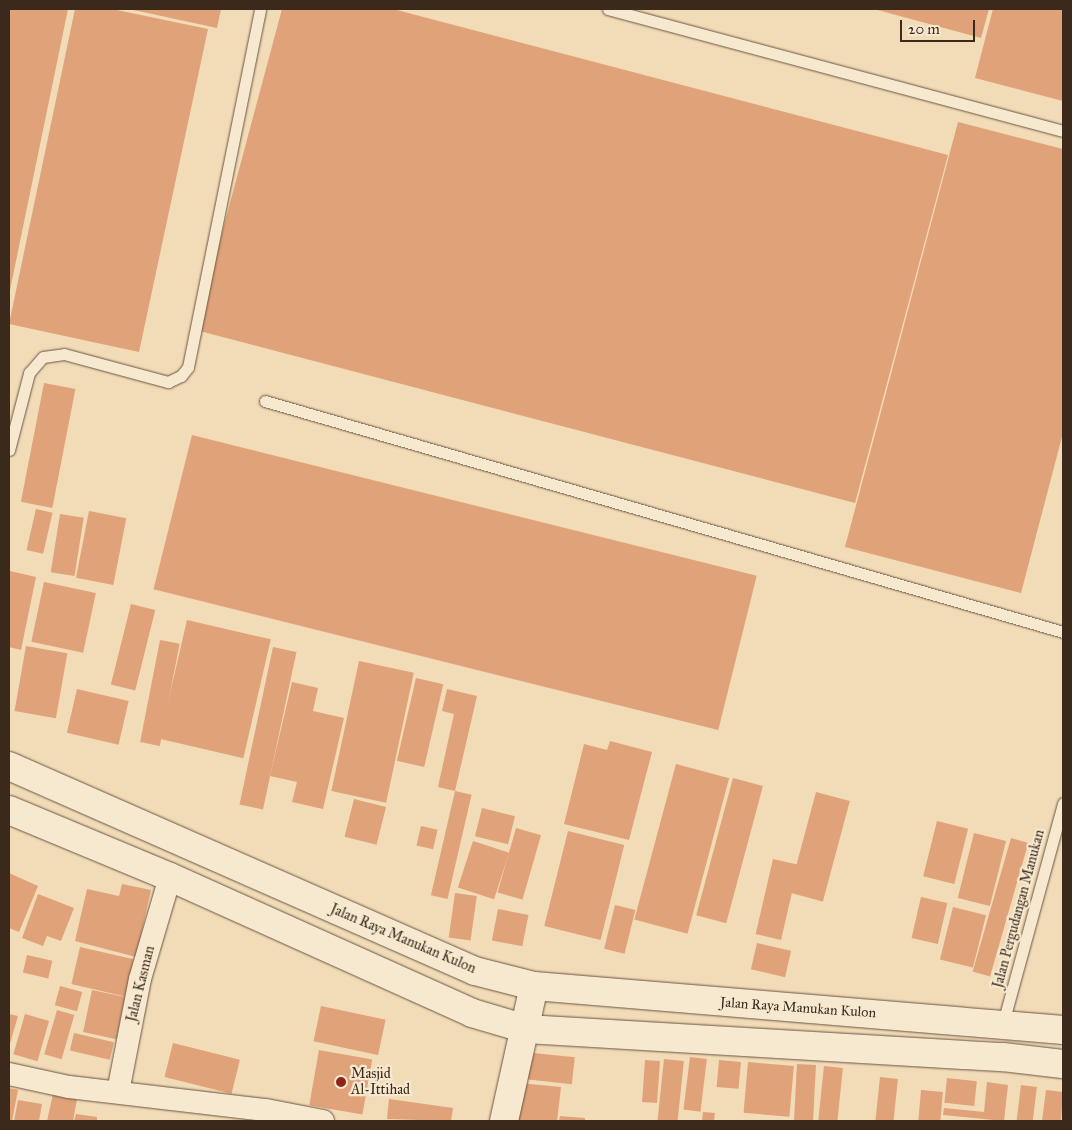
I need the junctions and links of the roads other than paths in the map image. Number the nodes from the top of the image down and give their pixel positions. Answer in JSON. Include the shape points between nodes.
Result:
{"nodes":[{"id":1,"x":260,"y":9,"type":"edge"},
{"id":2,"x":608,"y":9,"type":"edge"},
{"id":3,"x":1063,"y":131,"type":"edge"},
{"id":4,"x":265,"y":401,"type":"dead end"},
{"id":5,"x":9,"y":450,"type":"edge"},
{"id":6,"x":1063,"y":632,"type":"edge"},
{"id":7,"x":9,"y":766,"type":"edge"},
{"id":8,"x":1063,"y":803,"type":"edge"},
{"id":9,"x":9,"y":810,"type":"edge"},
{"id":10,"x":170,"y":876,"type":"junction"},
{"id":11,"x":534,"y":986,"type":"junction"},
{"id":12,"x":1003,"y":1023,"type":"junction"},
{"id":13,"x":526,"y":1030,"type":"junction"},
{"id":14,"x":1063,"y":1030,"type":"edge"},
{"id":15,"x":1063,"y":1064,"type":"edge"},
{"id":16,"x":9,"y":1074,"type":"edge"},
{"id":17,"x":118,"y":1092,"type":"junction"},
{"id":18,"x":323,"y":1121,"type":"edge"},
{"id":19,"x":504,"y":1121,"type":"edge"}],
"edges":[{"from":1,"to":5,"type":"lane","via":[[188,367],[181,376],[168,382],[64,354],[43,357],[29,373]]},
{"from":2,"to":3,"type":"lane"},
{"from":4,"to":6,"type":"lane"},
{"from":7,"to":11,"type":"main road","name":"Jalan Raya Manukan Kulon","via":[[475,971]]},
{"from":8,"to":12,"type":"lane","name":"Jalan Pergudangan Manukan"},
{"from":9,"to":10,"type":"main road"},
{"from":10,"to":13,"type":"main road","via":[[472,1013]]},
{"from":10,"to":17,"type":"street","name":"Jalan Kasman","via":[[140,979]]},
{"from":11,"to":12,"type":"main road","name":"Jalan Raya Manukan Kulon","via":[[578,992]]},
{"from":11,"to":13,"type":"main road"},
{"from":12,"to":14,"type":"main road","name":"Jalan Raya Manukan Kulon"},
{"from":13,"to":15,"type":"main road","via":[[1003,1057]]},
{"from":13,"to":19,"type":"main road"},
{"from":16,"to":17,"type":"street"},
{"from":17,"to":18,"type":"street"}]}
